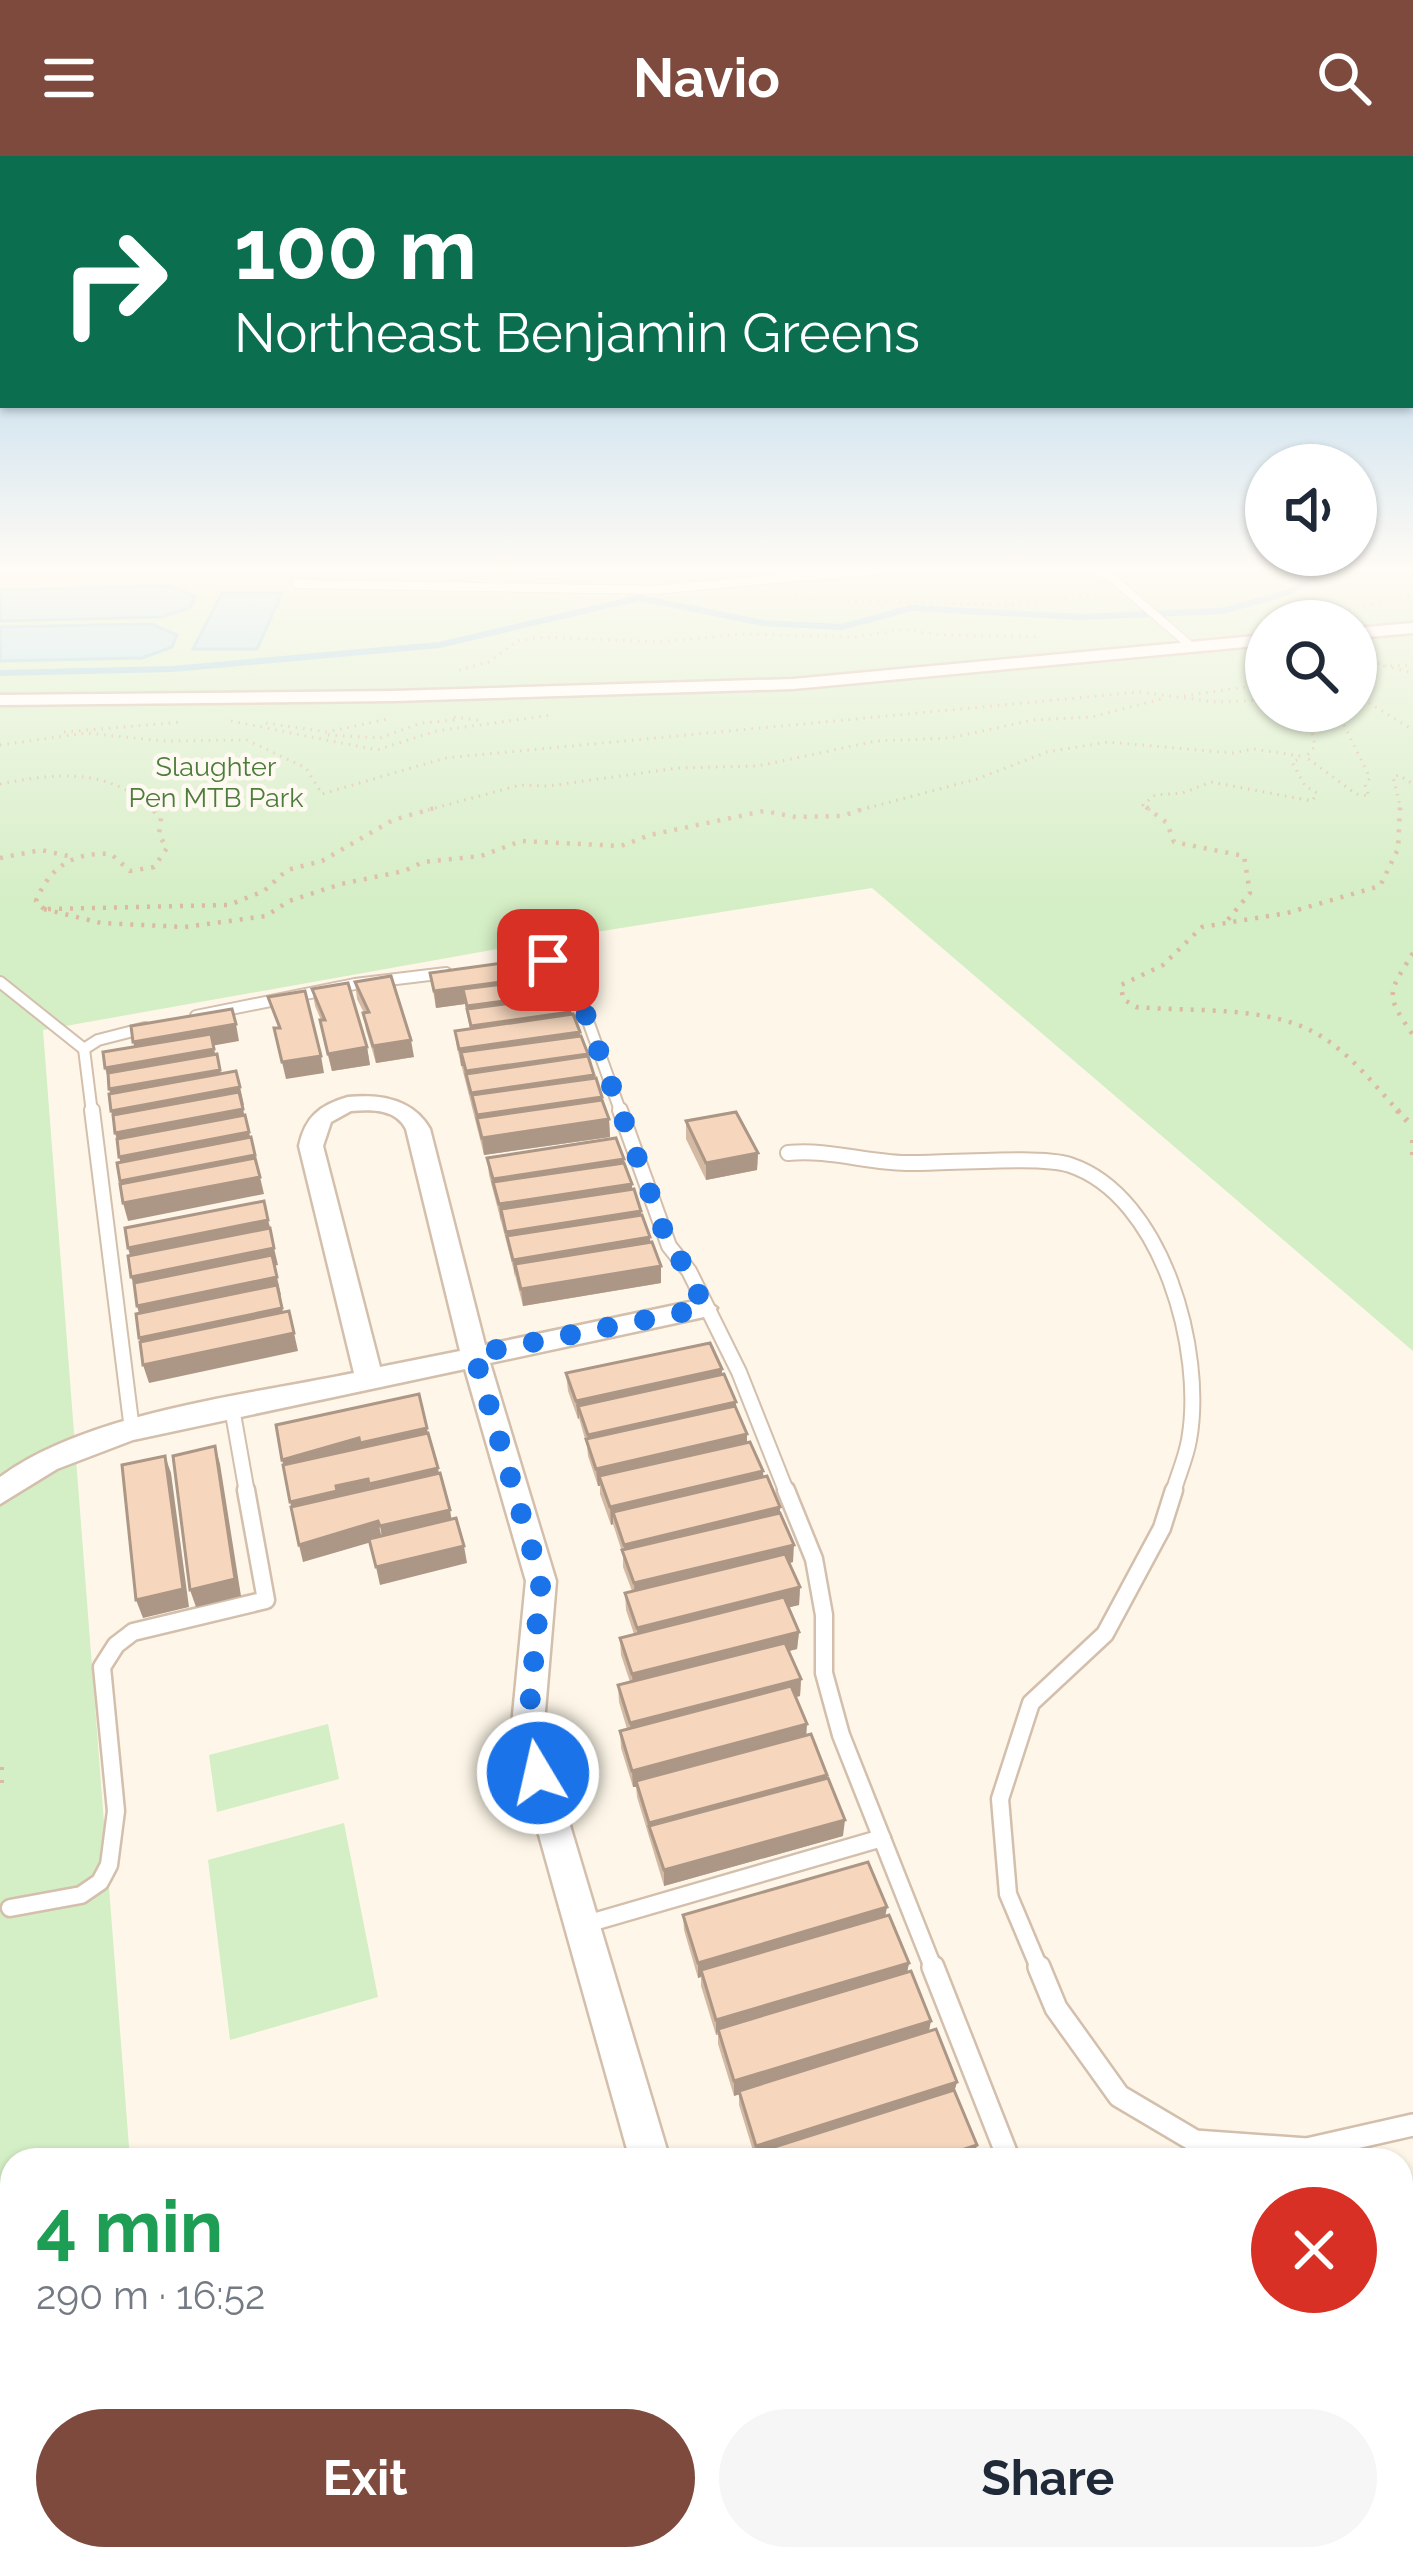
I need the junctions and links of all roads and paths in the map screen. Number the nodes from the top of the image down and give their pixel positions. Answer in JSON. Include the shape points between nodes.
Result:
{"nodes":[{"id":1,"x":808,"y":682,"type":"edge"},
{"id":2,"x":1245,"y":687,"type":"edge"},
{"id":3,"x":1168,"y":698,"type":"junction"},
{"id":4,"x":0,"y":700,"type":"edge"},
{"id":5,"x":1245,"y":700,"type":"edge"},
{"id":6,"x":1377,"y":708,"type":"edge"},
{"id":7,"x":415,"y":714,"type":"dead end"},
{"id":8,"x":391,"y":718,"type":"dead end"},
{"id":9,"x":465,"y":721,"type":"junction"},
{"id":10,"x":493,"y":722,"type":"dead end"},
{"id":11,"x":256,"y":723,"type":"dead end"},
{"id":12,"x":313,"y":730,"type":"junction"},
{"id":13,"x":1413,"y":730,"type":"edge"},
{"id":14,"x":1312,"y":732,"type":"edge"},
{"id":15,"x":1346,"y":732,"type":"edge"},
{"id":16,"x":0,"y":745,"type":"edge"},
{"id":17,"x":1306,"y":757,"type":"junction"},
{"id":18,"x":0,"y":784,"type":"edge"},
{"id":19,"x":1413,"y":784,"type":"edge"},
{"id":20,"x":75,"y":857,"type":"junction"},
{"id":21,"x":0,"y":858,"type":"edge"},
{"id":22,"x":44,"y":909,"type":"junction"},
{"id":23,"x":1224,"y":923,"type":"junction"},
{"id":24,"x":1413,"y":953,"type":"edge"},
{"id":25,"x":484,"y":968,"type":"edge"},
{"id":26,"x":462,"y":970,"type":"edge"},
{"id":27,"x":0,"y":982,"type":"edge"},
{"id":28,"x":184,"y":1019,"type":"edge"},
{"id":29,"x":161,"y":1024,"type":"edge"},
{"id":30,"x":1413,"y":1034,"type":"edge"},
{"id":31,"x":84,"y":1049,"type":"junction"},
{"id":32,"x":1413,"y":1126,"type":"edge"},
{"id":33,"x":1413,"y":1140,"type":"edge"},
{"id":34,"x":788,"y":1153,"type":"dead end"},
{"id":35,"x":1413,"y":1158,"type":"edge"},
{"id":36,"x":704,"y":1308,"type":"junction"},
{"id":37,"x":474,"y":1354,"type":"junction"},
{"id":38,"x":369,"y":1379,"type":"junction"},
{"id":39,"x":232,"y":1408,"type":"junction"},
{"id":40,"x":132,"y":1430,"type":"junction"},
{"id":41,"x":0,"y":1492,"type":"edge"},
{"id":42,"x":0,"y":1767,"type":"edge"},
{"id":43,"x":0,"y":1788,"type":"edge"},
{"id":44,"x":882,"y":1838,"type":"junction"},
{"id":45,"x":10,"y":1908,"type":"dead end"},
{"id":46,"x":583,"y":1924,"type":"junction"},
{"id":47,"x":1413,"y":2125,"type":"edge"},
{"id":48,"x":647,"y":2148,"type":"edge"},
{"id":49,"x":1004,"y":2148,"type":"edge"},
{"id":50,"x":1295,"y":2148,"type":"edge"},
{"id":51,"x":1311,"y":2148,"type":"edge"}],
"edges":[{"from":1,"to":4,"type":"street"},
{"from":2,"to":3,"type":"path"},
{"from":3,"to":5,"type":"path"},
{"from":3,"to":16,"type":"path","via":[[1139,692],[445,758],[322,794],[306,768],[247,740],[86,733]]},
{"from":3,"to":22,"type":"path","via":[[950,738],[876,740],[758,766],[520,785],[393,820],[229,905]]},
{"from":6,"to":13,"type":"path"},
{"from":7,"to":9,"type":"path"},
{"from":8,"to":12,"type":"path"},
{"from":9,"to":10,"type":"path"},
{"from":9,"to":12,"type":"path","via":[[421,723],[380,738]]},
{"from":11,"to":12,"type":"path"},
{"from":14,"to":17,"type":"path","via":[[1315,746]]},
{"from":15,"to":17,"type":"path","via":[[1370,778],[1370,796]]},
{"from":17,"to":22,"type":"path","via":[[1108,742],[1047,752],[842,817],[764,811],[621,846],[521,841],[341,884],[266,916],[185,927],[101,923]]},
{"from":17,"to":23,"type":"path","via":[[1292,762],[1317,794],[1312,801],[1211,782],[1143,805],[1167,823],[1174,842],[1244,856],[1255,884]]},
{"from":18,"to":20,"type":"path","via":[[86,774],[142,796],[161,818],[167,848],[145,872],[124,871],[111,854]]},
{"from":19,"to":23,"type":"path","via":[[1393,777],[1398,855],[1380,886]]},
{"from":20,"to":21,"type":"path","via":[[41,850]]},
{"from":20,"to":22,"type":"path","via":[[44,879],[36,901]]},
{"from":23,"to":32,"type":"path","via":[[1202,927],[1162,965],[1120,985],[1123,999],[1136,1007],[1272,1018],[1317,1033]]},
{"from":24,"to":30,"type":"path","via":[[1390,1000]]},
{"from":25,"to":36,"type":"lane","via":[[548,960],[569,968],[669,1246]]},
{"from":26,"to":28,"type":"lane"},
{"from":27,"to":31,"type":"lane"},
{"from":29,"to":31,"type":"lane"},
{"from":31,"to":40,"type":"lane"},
{"from":33,"to":35,"type":"path"},
{"from":34,"to":50,"type":"lane","via":[[903,1163],[1067,1162],[1112,1185],[1151,1232],[1188,1359],[1190,1438],[1162,1528],[1105,1634],[1031,1702],[1000,1799],[1008,1894],[1056,2008],[1119,2096],[1195,2140]]},
{"from":36,"to":37,"type":"street"},
{"from":36,"to":44,"type":"lane","via":[[739,1372],[814,1559],[824,1672]]},
{"from":37,"to":38,"type":"street"},
{"from":37,"to":38,"type":"street","via":[[418,1129],[390,1103],[354,1102],[321,1117],[311,1146]]},
{"from":37,"to":46,"type":"street","via":[[541,1581],[527,1735]]},
{"from":38,"to":39,"type":"street"},
{"from":39,"to":40,"type":"street"},
{"from":39,"to":45,"type":"lane","via":[[266,1600],[133,1632],[116,1645],[101,1667],[117,1844],[100,1882],[61,1903]]},
{"from":40,"to":41,"type":"street","via":[[60,1453]]},
{"from":42,"to":43,"type":"path"},
{"from":44,"to":46,"type":"lane"},
{"from":44,"to":49,"type":"lane"},
{"from":46,"to":48,"type":"street"},
{"from":47,"to":51,"type":"lane"}]}
